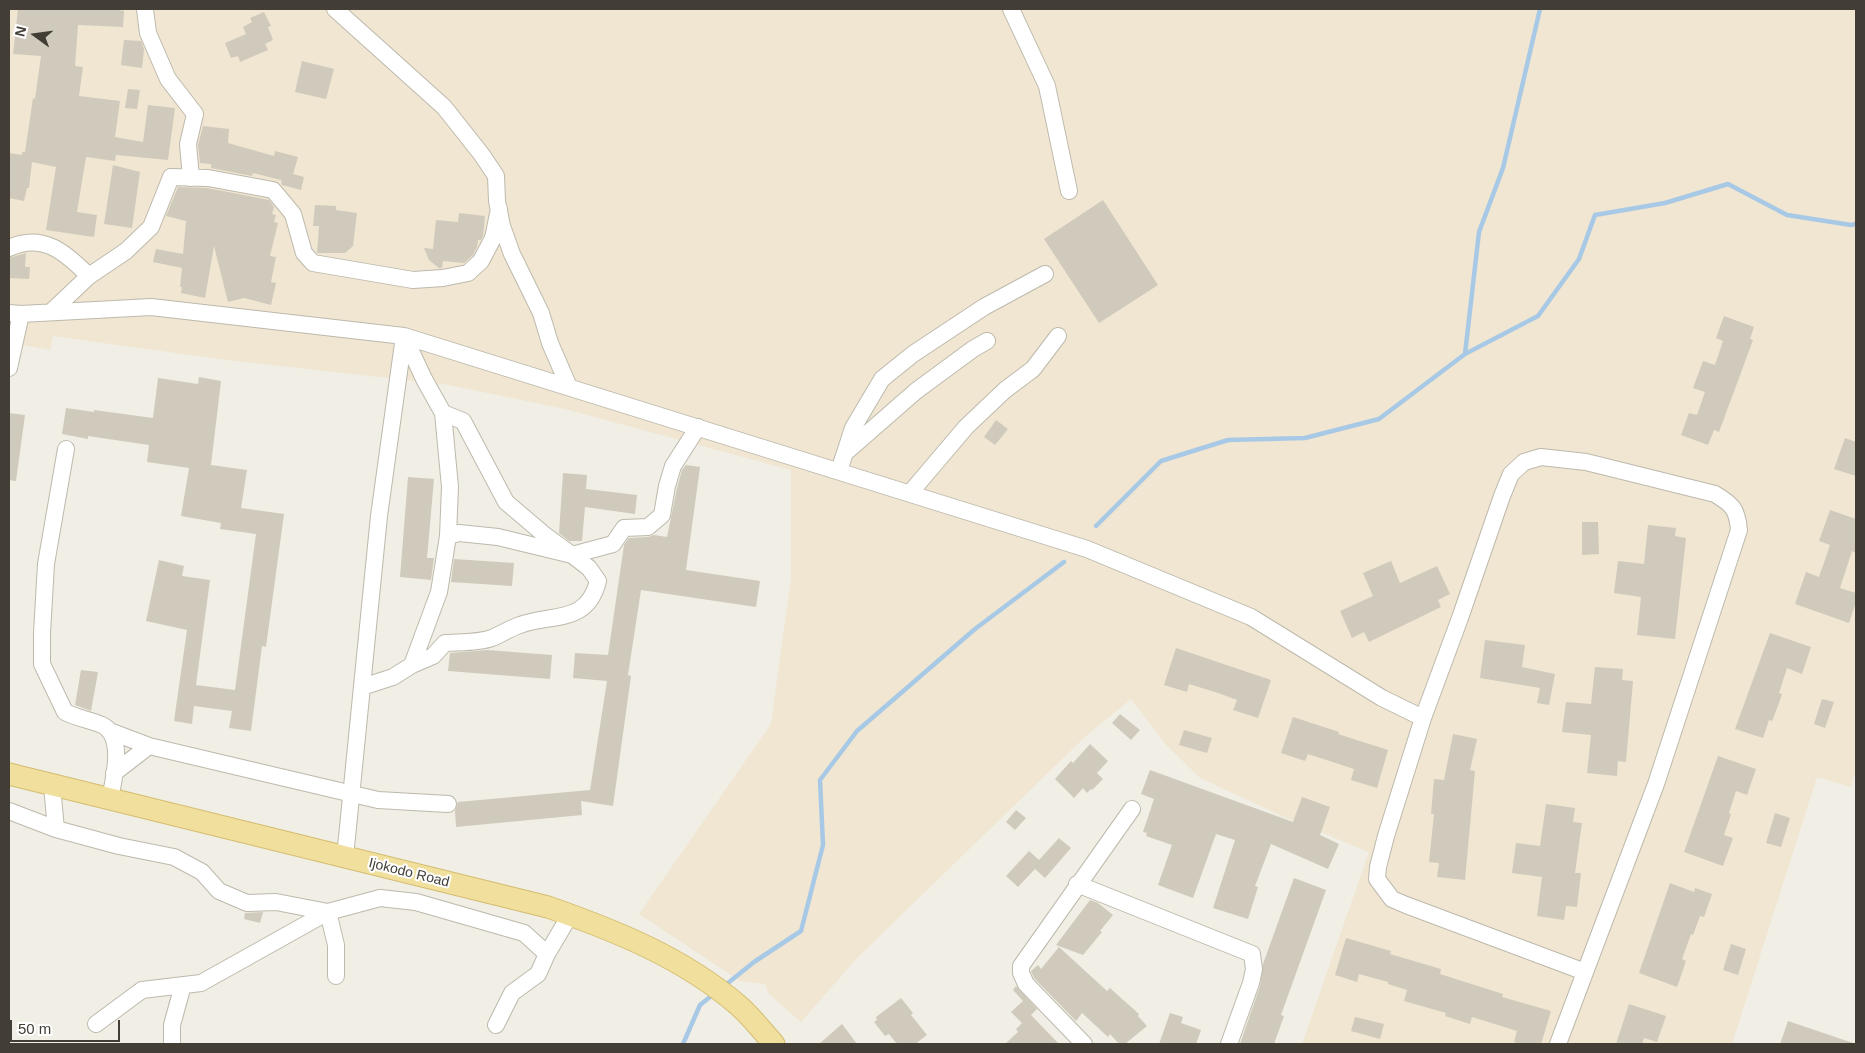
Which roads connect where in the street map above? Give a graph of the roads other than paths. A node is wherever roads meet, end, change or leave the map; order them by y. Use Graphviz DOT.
graph roads {
  1 [pos="145,9"];
  2 [pos="335,9"];
  3 [pos="1011,9"];
  4 [pos="191,178"];
  5 [pos="1069,191"];
  6 [pos="499,210"];
  7 [pos="9,248"];
  8 [pos="1045,274"];
  9 [pos="89,276"];
  10 [pos="51,312"];
  11 [pos="15,314"];
  12 [pos="404,336"];
  13 [pos="1058,336"];
  14 [pos="987,341"];
  15 [pos="9,368"];
  16 [pos="569,387"];
  17 [pos="443,413"];
  18 [pos="698,427"];
  19 [pos="66,449"];
  20 [pos="845,453"];
  21 [pos="840,471"];
  22 [pos="910,493"];
  23 [pos="448,536"];
  24 [pos="572,555"];
  25 [pos="412,665"];
  26 [pos="362,687"];
  27 [pos="1423,718"];
  28 [pos="112,732"];
  29 [pos="149,746"];
  30 [pos="114,773"];
  31 [pos="9,774"];
  32 [pos="52,786"];
  33 [pos="351,794"];
  34 [pos="110,799"];
  35 [pos="448,804"];
  36 [pos="1132,809"];
  37 [pos="9,811"];
  38 [pos="56,829"];
  39 [pos="345,856"];
  40 [pos="1077,884"];
  41 [pos="328,912"];
  42 [pos="570,915"];
  43 [pos="547,954"];
  44 [pos="1585,972"];
  45 [pos="336,976"];
  46 [pos="183,985"];
  47 [pos="96,1024"];
  48 [pos="496,1025"];
  49 [pos="172,1044"];
  50 [pos="774,1044"];
  51 [pos="1084,1044"];
  52 [pos="1229,1044"];
  53 [pos="1558,1044"];
  1 -- 4 [label="street"];
  2 -- 6 [label="street"];
  3 -- 5 [label="street"];
  4 -- 6 [label="street"];
  4 -- 9 [label="street"];
  6 -- 16 [label="street"];
  7 -- 9 [label="street"];
  8 -- 20 [label="street"];
  9 -- 10 [label="street"];
  10 -- 11 [label="street"];
  10 -- 12 [label="street"];
  11 -- 15 [label="street"];
  12 -- 16 [label="street"];
  12 -- 17 [label="street"];
  12 -- 26 [label="street"];
  13 -- 22 [label="street"];
  14 -- 20 [label="street"];
  16 -- 18 [label="street"];
  17 -- 23 [label="street"];
  17 -- 24 [label="street"];
  18 -- 21 [label="street"];
  18 -- 24 [label="street"];
  19 -- 28 [label="street"];
  20 -- 21 [label="street"];
  21 -- 22 [label="street"];
  22 -- 27 [label="street"];
  23 -- 24 [label="street"];
  23 -- 25 [label="street"];
  24 -- 25 [label="street"];
  25 -- 26 [label="street"];
  26 -- 33 [label="street"];
  27 -- 44 [label="street"];
  27 -- 44 [label="street"];
  28 -- 29 [label="street"];
  28 -- 30 [label="street"];
  29 -- 30 [label="street"];
  29 -- 33 [label="street"];
  30 -- 34 [label="street"];
  31 -- 32 [label="main road, Ijokodo Road"];
  32 -- 34 [label="main road, Ijokodo Road"];
  32 -- 38 [label="street"];
  33 -- 35 [label="street"];
  33 -- 39 [label="street"];
  34 -- 39 [label="main road, Ijokodo Road"];
  36 -- 40 [label="street"];
  37 -- 38 [label="street"];
  38 -- 41 [label="street"];
  39 -- 42 [label="main road, Ijokodo Road"];
  40 -- 51 [label="street"];
  40 -- 52 [label="street"];
  41 -- 43 [label="street"];
  41 -- 45 [label="street"];
  41 -- 46 [label="street"];
  42 -- 43 [label="street"];
  42 -- 50 [label="main road, Ijokodo Road"];
  43 -- 48 [label="street"];
  44 -- 53 [label="street"];
  46 -- 47 [label="street"];
  46 -- 49 [label="street"];
}
